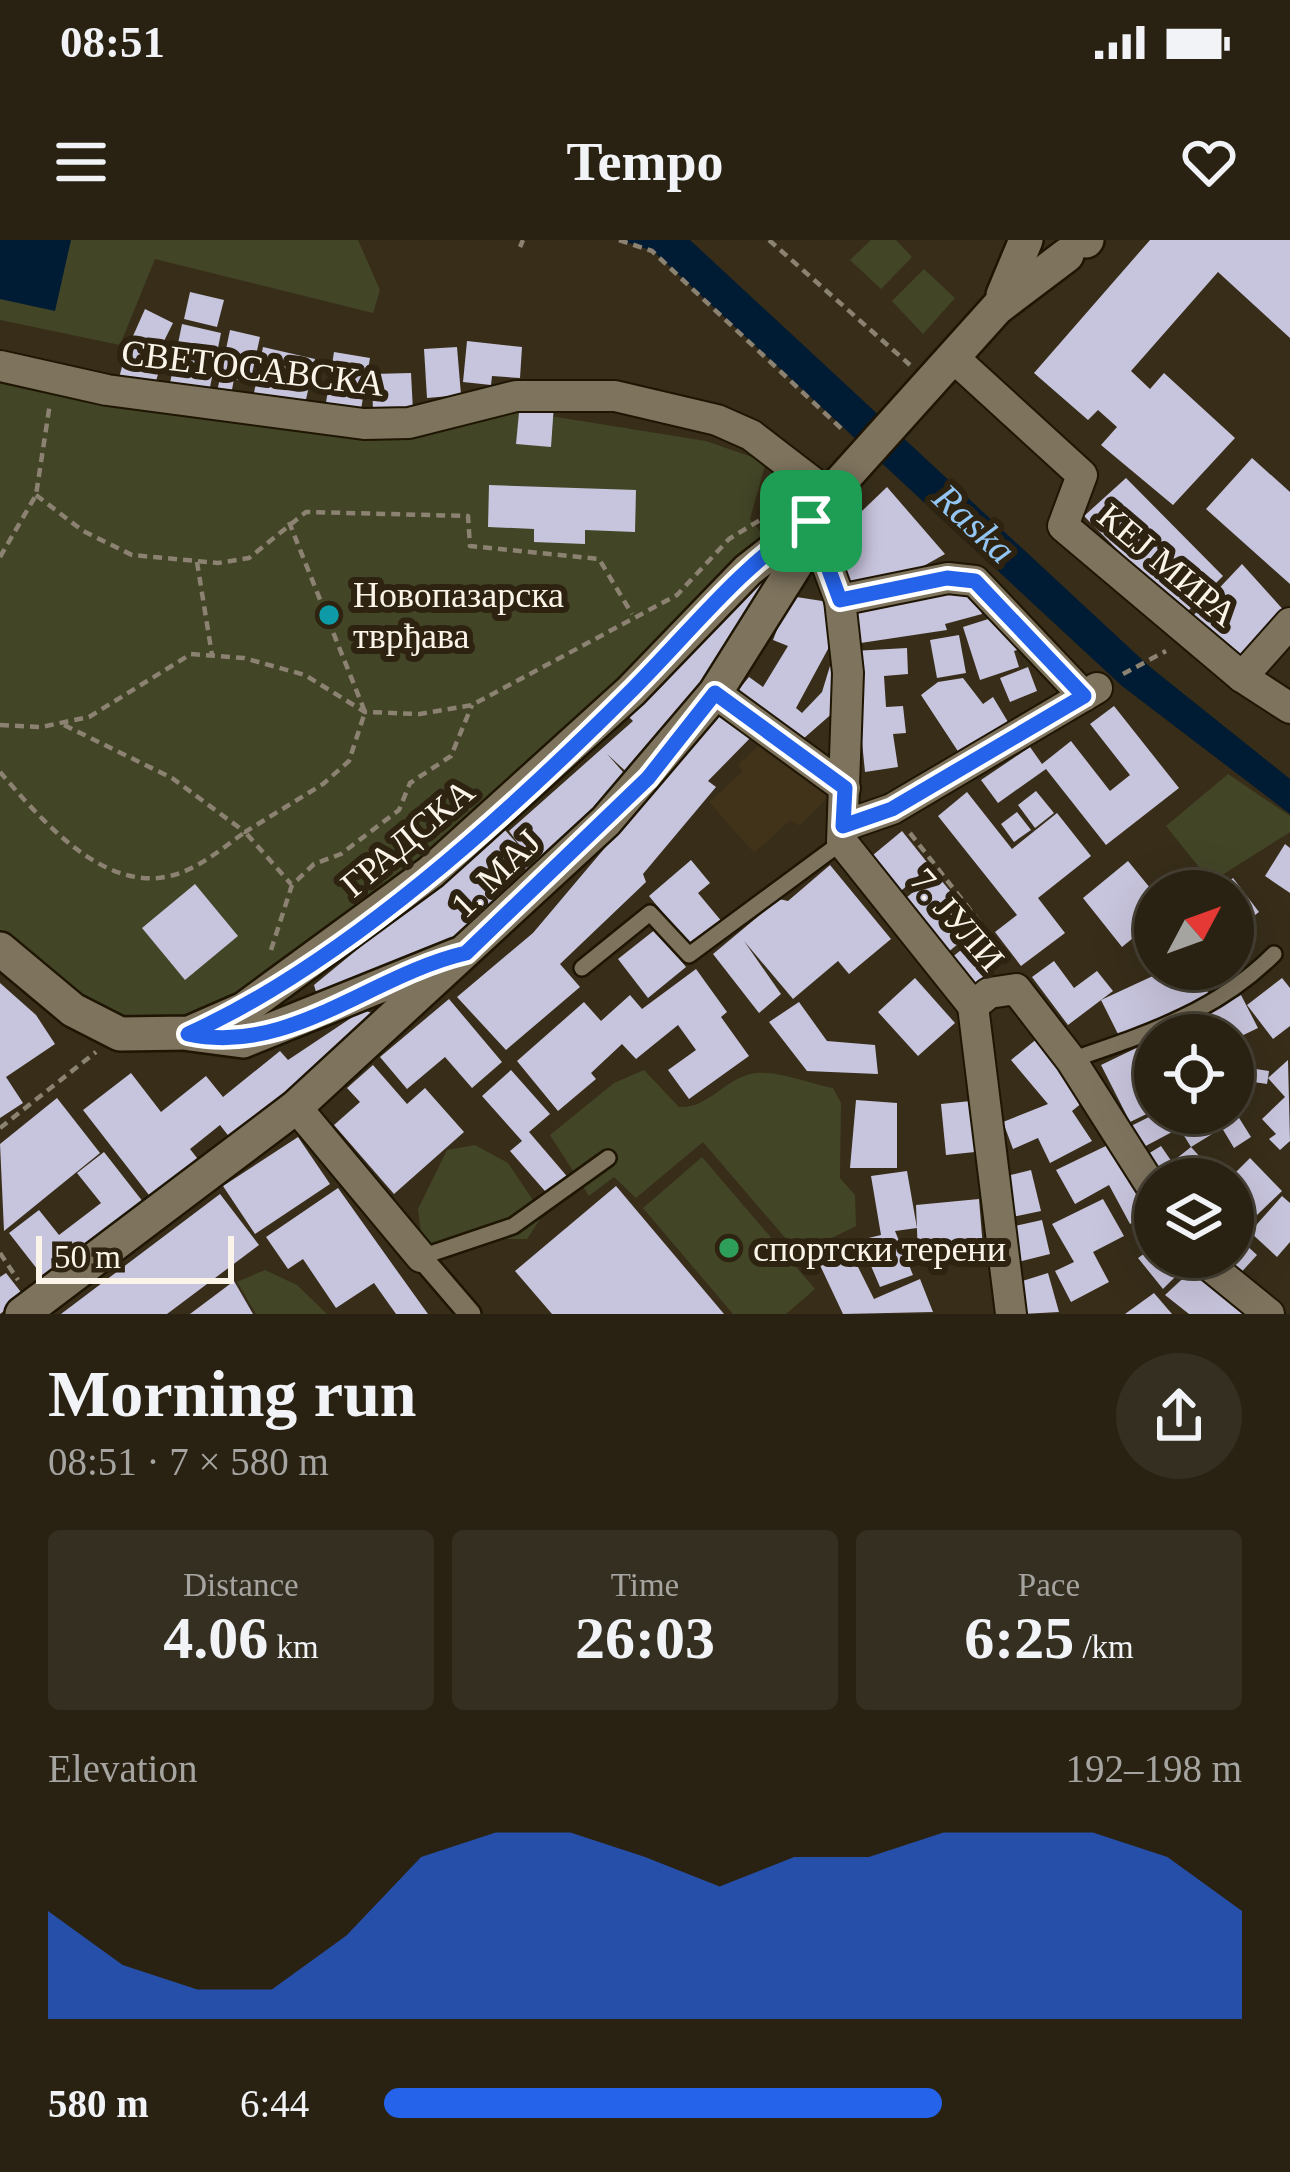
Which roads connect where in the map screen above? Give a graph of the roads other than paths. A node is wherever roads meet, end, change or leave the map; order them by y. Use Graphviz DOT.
graph roads {
  1 [pos="1028,240"];
  2 [pos="1082,244"];
  3 [pos="997,308"];
  4 [pos="0,365"];
  5 [pos="935,382"];
  6 [pos="819,508"];
  7 [pos="840,600"];
  8 [pos="1290,623"];
  9 [pos="1241,676"];
  10 [pos="715,693"];
  11 [pos="1290,708"];
  12 [pos="845,788"];
  13 [pos="842,834"];
  14 [pos="0,949"];
  15 [pos="466,953"];
  16 [pos="1274,954"];
  17 [pos="582,968"];
  18 [pos="278,970"];
  19 [pos="973,1006"];
  20 [pos="310,1018"];
  21 [pos="188,1034"];
  22 [pos="1071,1060"];
  23 [pos="296,1107"];
  24 [pos="608,1158"];
  25 [pos="1134,1159"];
  26 [pos="421,1257"];
  27 [pos="1224,1278"];
  28 [pos="33,1311"];
  29 [pos="470,1314"];
  30 [pos="1011,1314"];
  31 [pos="1269,1314"];
  1 -- 2 [label="street"];
  1 -- 3 [label="street"];
  2 -- 3 [label="street"];
  3 -- 5 [label="street, 1. МАЈ"];
  4 -- 6 [label="street, СВЕТОСАВСКА"];
  5 -- 6 [label="street, 1. МАЈ"];
  5 -- 9 [label="street, КЕЈ МИРА"];
  6 -- 7 [label="street"];
  6 -- 10 [label="street, 1. МАЈ"];
  6 -- 18 [label="street, ГРАДСКА"];
  7 -- 12 [label="street"];
  7 -- 13 [label="street"];
  8 -- 9 [label="street"];
  9 -- 11 [label="street, КЕЈ МИРА"];
  10 -- 12 [label="street"];
  10 -- 15 [label="street, 1. МАЈ"];
  12 -- 13 [label="street"];
  13 -- 17 [label="lane"];
  13 -- 19 [label="street, 7. ЈУЛИ"];
  14 -- 21 [label="street, ГРАДСКА"];
  15 -- 20 [label="street"];
  15 -- 23 [label="street, 1. МАЈ"];
  16 -- 22 [label="lane"];
  18 -- 20 [label="street"];
  18 -- 21 [label="street, ГРАДСКА"];
  19 -- 22 [label="street, 7. ЈУЛИ"];
  19 -- 30 [label="street"];
  20 -- 21 [label="street"];
  22 -- 25 [label="street, 7. ЈУЛИ"];
  23 -- 26 [label="street"];
  23 -- 28 [label="street, 1. МАЈ"];
  24 -- 26 [label="lane"];
  26 -- 29 [label="street"];
  27 -- 31 [label="street"];
}
